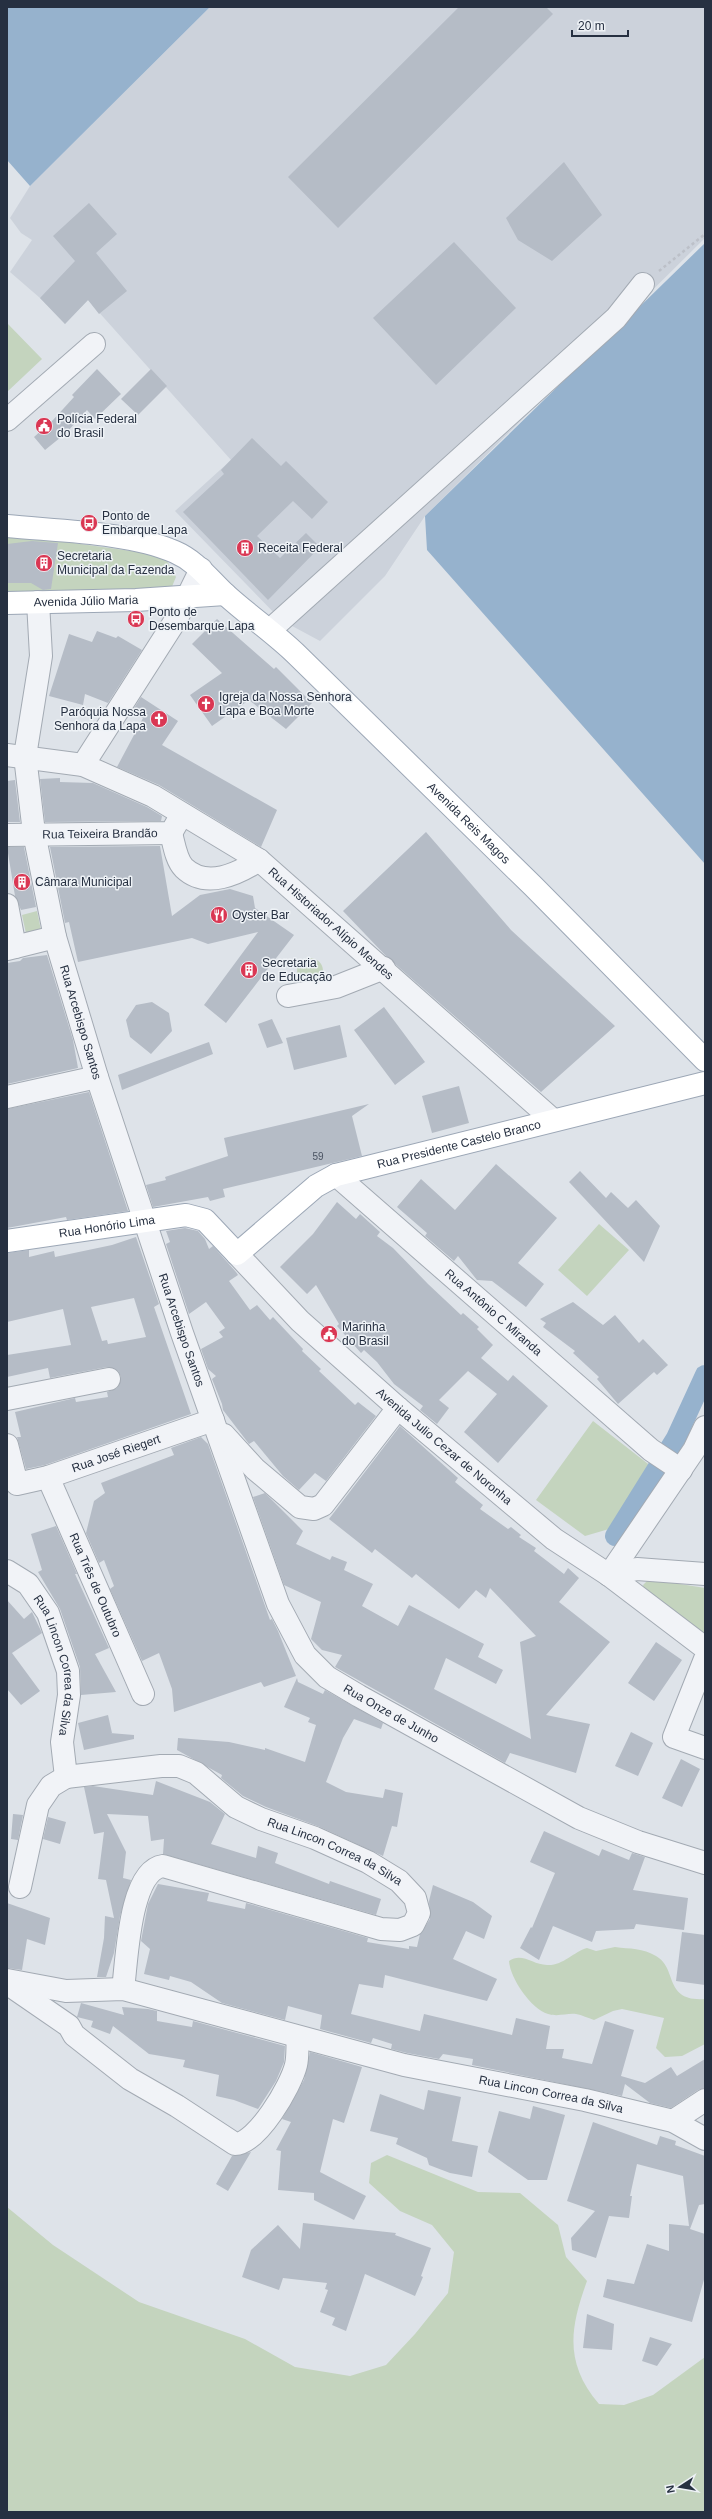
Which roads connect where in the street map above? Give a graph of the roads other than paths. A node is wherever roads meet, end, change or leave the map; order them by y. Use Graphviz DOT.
graph roads {
  1 [pos="643,284"];
  2 [pos="94,344"];
  3 [pos="7,420"];
  4 [pos="7,526"];
  5 [pos="201,569"];
  6 [pos="225,594"];
  7 [pos="188,596"];
  8 [pos="38,602"];
  9 [pos="7,603"];
  10 [pos="270,630"];
  11 [pos="16,756"];
  12 [pos="83,765"];
  13 [pos="182,814"];
  14 [pos="34,833"];
  15 [pos="171,833"];
  16 [pos="7,835"];
  17 [pos="259,860"];
  18 [pos="7,905"];
  19 [pos="55,937"];
  20 [pos="11,948"];
  21 [pos="384,968"];
  22 [pos="288,996"];
  23 [pos="705,1060"];
  24 [pos="96,1077"];
  25 [pos="705,1083"];
  26 [pos="7,1097"];
  27 [pos="554,1120"];
  28 [pos="336,1175"];
  29 [pos="145,1219"];
  30 [pos="205,1220"];
  31 [pos="7,1241"];
  32 [pos="237,1254"];
  33 [pos="109,1379"];
  34 [pos="7,1399"];
  35 [pos="398,1408"];
  36 [pos="215,1424"];
  37 [pos="705,1428"];
  38 [pos="7,1445"];
  39 [pos="681,1470"];
  40 [pos="48,1477"];
  41 [pos="7,1571"];
  42 [pos="705,1574"];
  43 [pos="609,1575"];
  44 [pos="705,1648"];
  45 [pos="705,1659"];
  46 [pos="143,1694"];
  47 [pos="705,1748"];
  48 [pos="66,1777"];
  49 [pos="705,1863"];
  50 [pos="20,1887"];
  51 [pos="7,1980"];
  52 [pos="7,1984"];
  53 [pos="123,1989"];
  54 [pos="298,2037"];
  55 [pos="705,2100"];
  56 [pos="673,2121"];
  57 [pos="705,2139"];
  1 -- 10 [label="street"];
  2 -- 3 [label="street"];
  4 -- 5 [label="main road, Avenida Reis Magos"];
  5 -- 6 [label="main road, Avenida Reis Magos"];
  5 -- 7 [label="street"];
  6 -- 7 [label="main road"];
  6 -- 10 [label="main road, Avenida Reis Magos"];
  7 -- 8 [label="main road, Avenida Júlio Maria"];
  7 -- 12 [label="street"];
  8 -- 9 [label="main road, Avenida Júlio Maria"];
  8 -- 11 [label="street, Rua Arcebispo Santos"];
  10 -- 23 [label="main road, Avenida Reis Magos"];
  11 -- 12 [label="street, Rua Historiador Alípio Mendes"];
  11 -- 14 [label="street, Rua Arcebispo Santos"];
  12 -- 13 [label="street, Rua Historiador Alípio Mendes"];
  13 -- 15 [label="street, Rua Teixeira Brandão"];
  13 -- 17 [label="street, Rua Historiador Alípio Mendes"];
  14 -- 15 [label="street, Rua Teixeira Brandão"];
  14 -- 16 [label="street, Rua Teixeira Brandão"];
  14 -- 19 [label="street, Rua Arcebispo Santos"];
  15 -- 17 [label="street"];
  17 -- 21 [label="street, Rua Historiador Alípio Mendes"];
  18 -- 20 [label="street"];
  19 -- 20 [label="street"];
  19 -- 24 [label="street, Rua Arcebispo Santos"];
  21 -- 22 [label="street"];
  21 -- 27 [label="street, Rua Historiador Alípio Mendes"];
  24 -- 26 [label="street"];
  24 -- 29 [label="street, Rua Arcebispo Santos"];
  25 -- 27 [label="main road, Rua Presidente Castelo Branco"];
  27 -- 28 [label="main road, Rua Presidente Castelo Branco"];
  28 -- 32 [label="main road, Rua Presidente Castelo Branco"];
  28 -- 39 [label="street, Rua Antônio C Miranda"];
  29 -- 30 [label="main road, Rua Honório Lima"];
  29 -- 31 [label="main road, Rua Honório Lima"];
  29 -- 36 [label="street, Rua Arcebispo Santos"];
  30 -- 32 [label="main road, Avenida Julio Cezar de Noronha"];
  32 -- 35 [label="street, Avenida Julio Cezar de Noronha"];
  33 -- 34 [label="street"];
  35 -- 36 [label="street"];
  35 -- 43 [label="street, Avenida Julio Cezar de Noronha"];
  36 -- 40 [label="street, Rua José Riegert"];
  36 -- 49 [label="street, Rua Onze de Junho"];
  37 -- 39 [label="street"];
  38 -- 40 [label="street, Rua José Riegert"];
  39 -- 43 [label="street"];
  40 -- 46 [label="street, Rua Três de Outubro"];
  41 -- 48 [label="street, Rua Lincon Correa da Silva"];
  42 -- 43 [label="street"];
  43 -- 44 [label="street, Avenida Julio Cezar de Noronha"];
  45 -- 47 [label="street"];
  48 -- 50 [label="street"];
  48 -- 53 [label="street, Rua Lincon Correa da Silva"];
  51 -- 53 [label="street, Rua Lincon Correa da Silva"];
  52 -- 54 [label="street"];
  53 -- 54 [label="street, Rua Lincon Correa da Silva"];
  54 -- 56 [label="street, Rua Lincon Correa da Silva"];
  55 -- 56 [label="street"];
  56 -- 57 [label="street, Rua Lincon Correa da Silva"];
}
